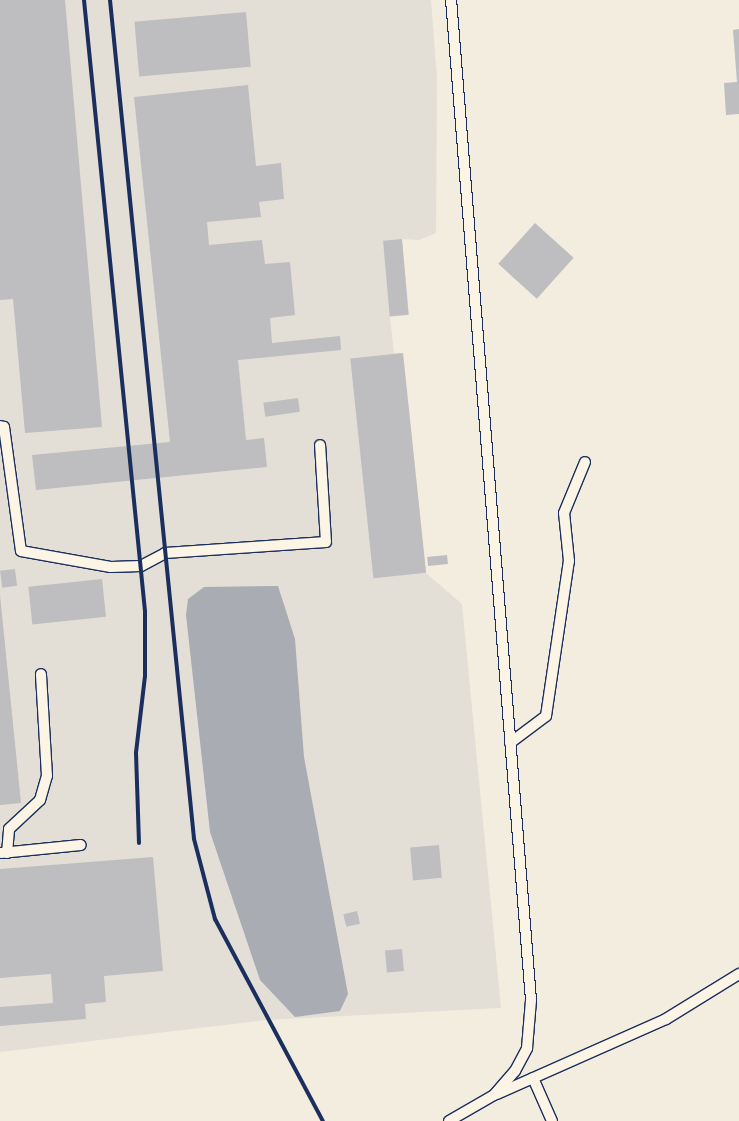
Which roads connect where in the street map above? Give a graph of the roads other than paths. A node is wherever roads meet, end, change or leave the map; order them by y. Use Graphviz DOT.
graph roads {
  1 [pos="451,0"];
  2 [pos="0,426"];
  3 [pos="320,445"];
  4 [pos="585,462"];
  5 [pos="41,674"];
  6 [pos="510,743"];
  7 [pos="81,845"];
  8 [pos="3,853"];
  9 [pos="739,974"];
  10 [pos="533,1078"];
  11 [pos="494,1095"];
  12 [pos="450,1121"];
  13 [pos="552,1121"];
  1 -- 6 [label="lane"];
  2 -- 3 [label="lane"];
  4 -- 6 [label="lane"];
  5 -- 8 [label="lane"];
  6 -- 11 [label="lane"];
  7 -- 8 [label="lane"];
  9 -- 10 [label="lane"];
  10 -- 11 [label="lane"];
  10 -- 13 [label="lane"];
  11 -- 12 [label="lane"];
}
